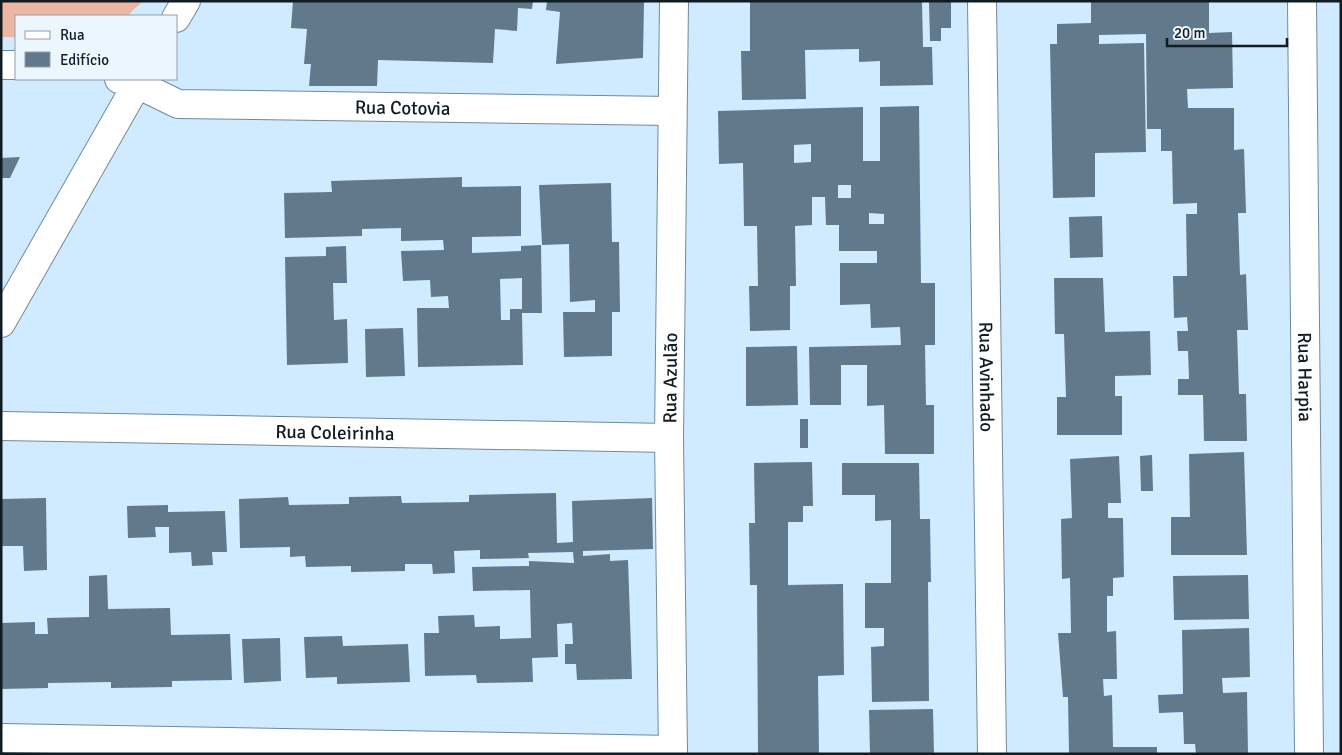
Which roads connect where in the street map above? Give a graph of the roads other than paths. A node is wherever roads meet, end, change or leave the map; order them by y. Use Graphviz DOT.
graph roads {
  1 [pos="186,1"];
  2 [pos="674,1"];
  3 [pos="982,1"];
  4 [pos="1302,1"];
  5 [pos="178,15"];
  6 [pos="1,65"];
  7 [pos="15,65"];
  8 [pos="132,81"];
  9 [pos="672,111"];
  10 [pos="1,323"];
  11 [pos="1,426"];
  12 [pos="669,438"];
  13 [pos="1,738"];
  14 [pos="673,752"];
  15 [pos="992,754"];
  16 [pos="1309,754"];
  1 -- 5 [label="street"];
  2 -- 9 [label="street, Rua Azulão"];
  3 -- 15 [label="street, Rua Avinhado"];
  4 -- 16 [label="street, Rua Harpia"];
  6 -- 7 [label="street"];
  8 -- 9 [label="street, Rua Cotovia"];
  8 -- 10 [label="street"];
  9 -- 12 [label="street, Rua Azulão"];
  11 -- 12 [label="street, Rua Coleirinha"];
  12 -- 14 [label="street, Rua Azulão"];
  13 -- 14 [label="street"];
}
